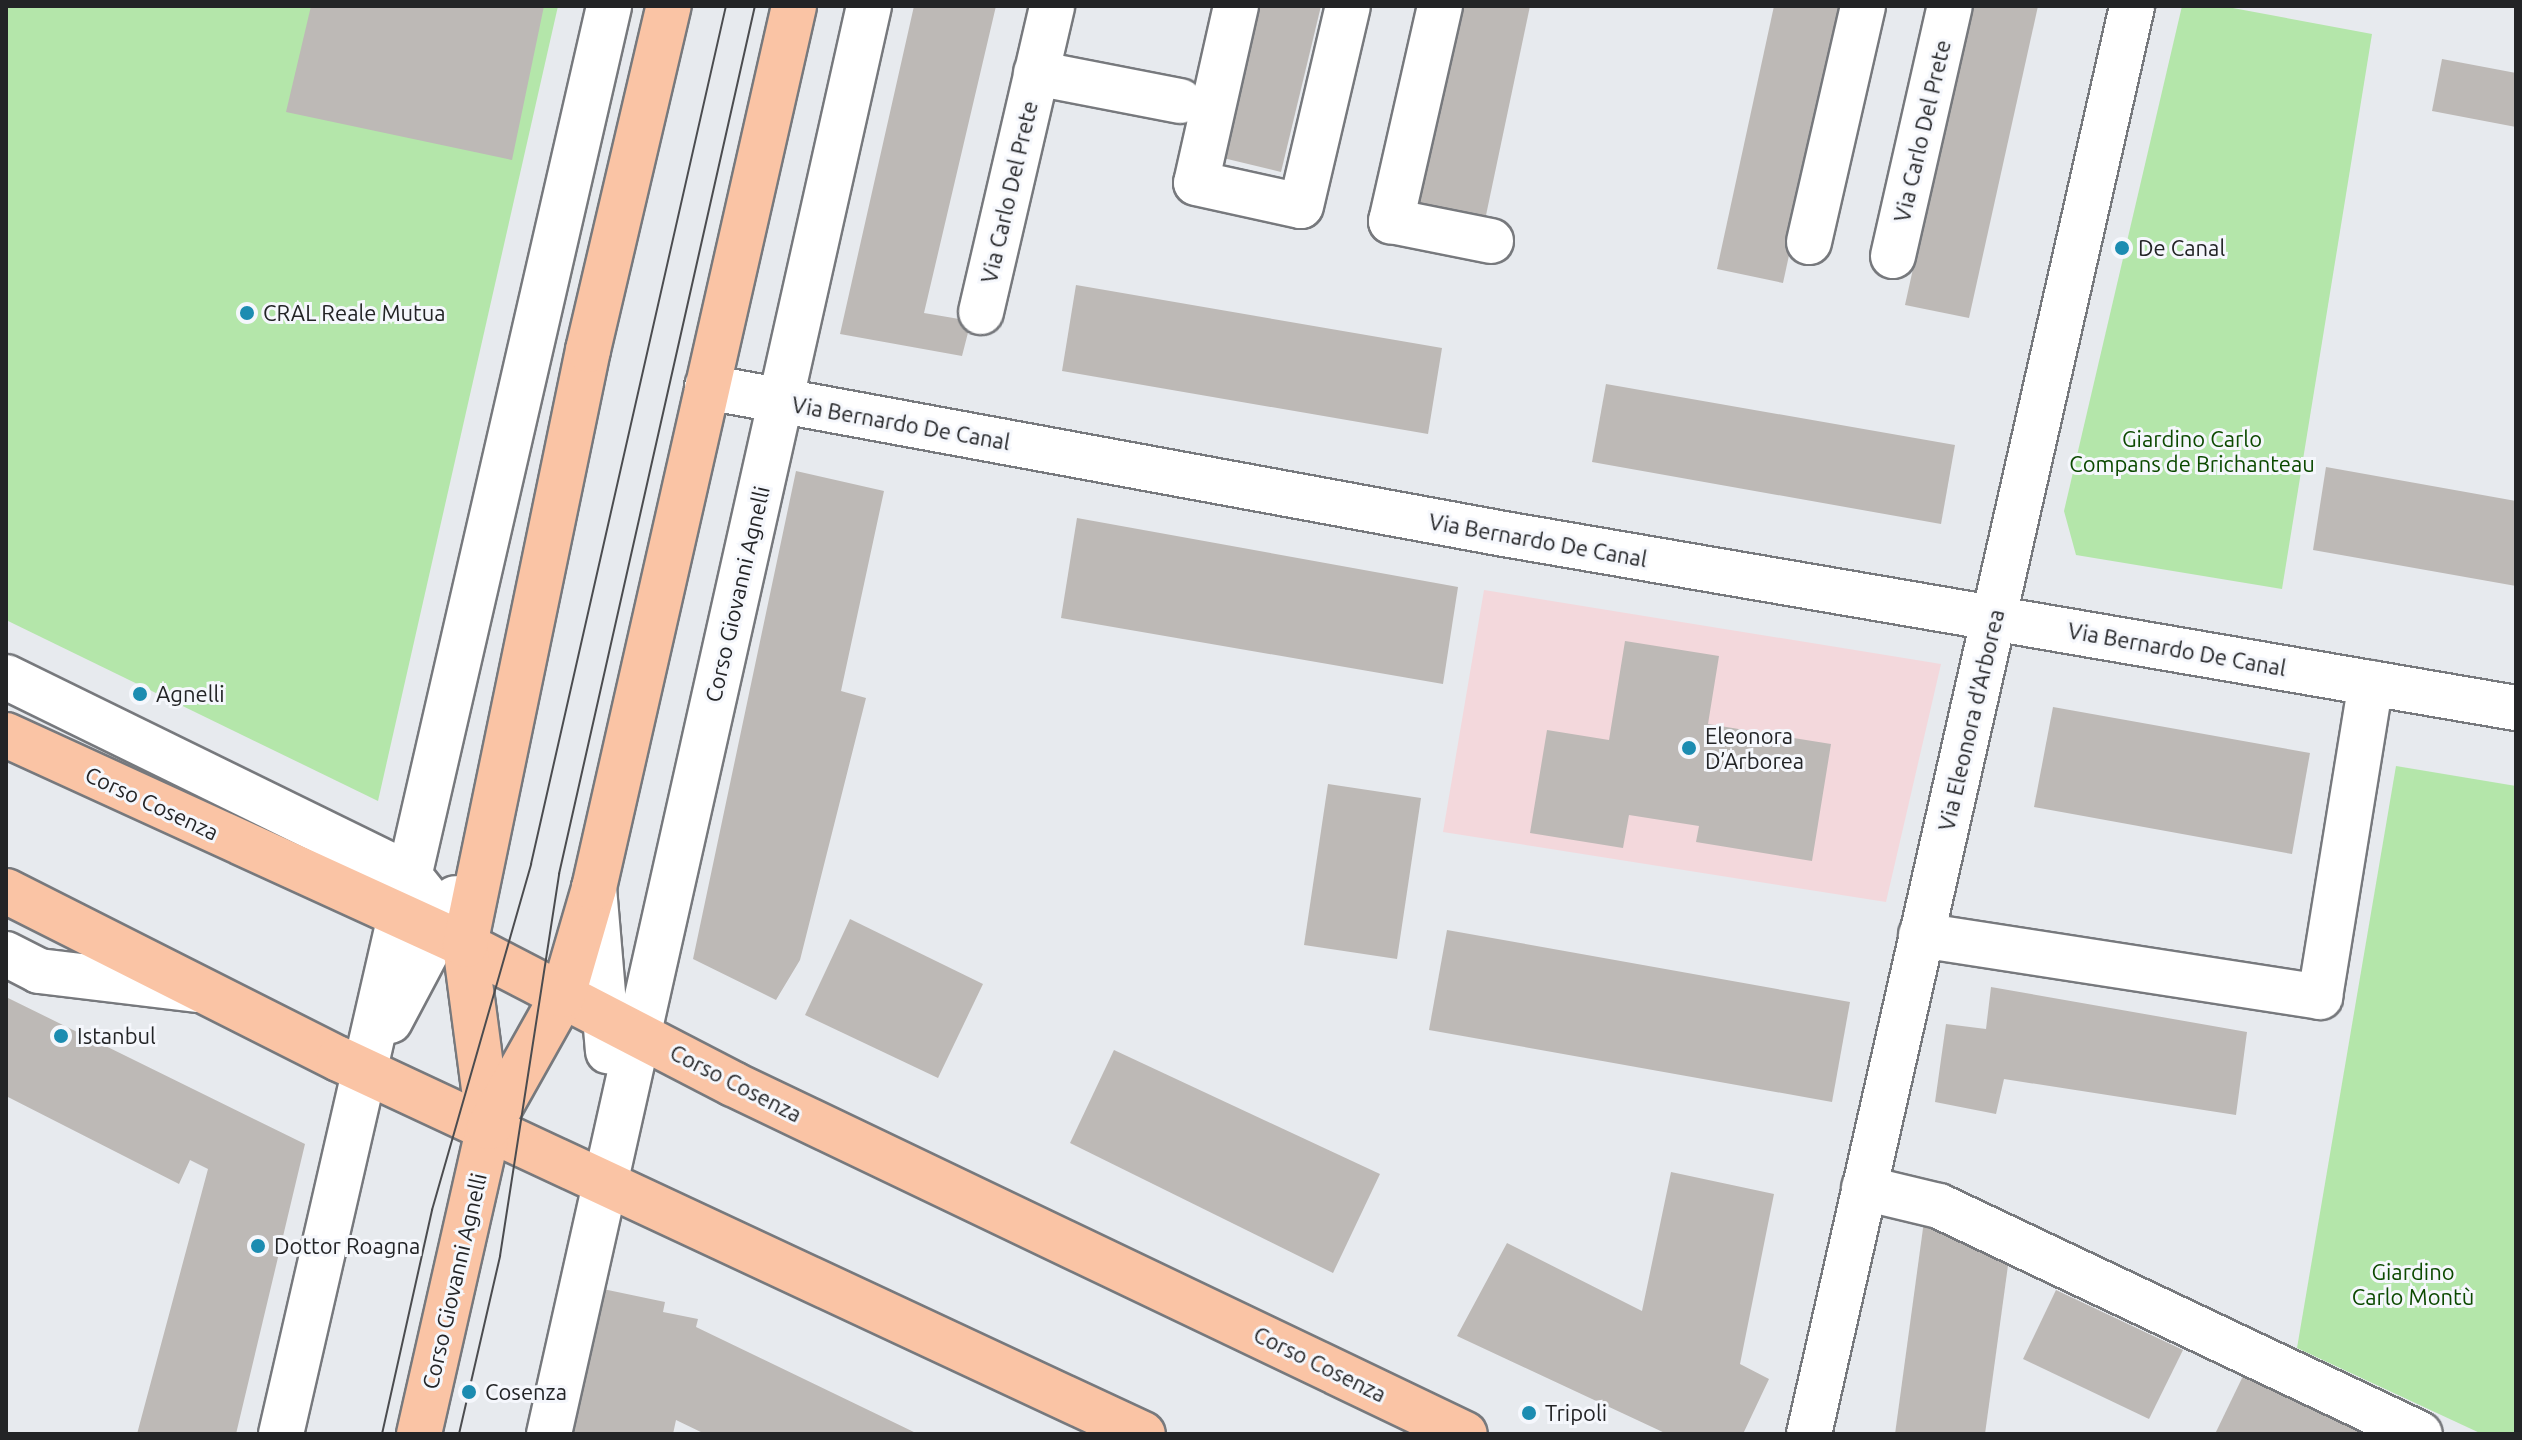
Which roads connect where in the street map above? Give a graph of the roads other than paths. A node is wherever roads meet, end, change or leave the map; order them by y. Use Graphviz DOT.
graph roads {
  1 [pos="609,6"];
  2 [pos="669,6"];
  3 [pos="794,6"];
  4 [pos="869,6"];
  5 [pos="1052,6"];
  6 [pos="1236,6"];
  7 [pos="1348,6"];
  8 [pos="1440,6"];
  9 [pos="1863,6"];
  10 [pos="1950,6"];
  11 [pos="2132,6"];
  12 [pos="1036,73"];
  13 [pos="1180,101"];
  14 [pos="1491,241"];
  15 [pos="1809,242"];
  16 [pos="1893,256"];
  17 [pos="981,312"];
  18 [pos="533,337"];
  19 [pos="588,350"];
  20 [pos="707,387"];
  21 [pos="780,401"];
  22 [pos="1994,618"];
  23 [pos="6,677"];
  24 [pos="2371,683"];
  25 [pos="2516,708"];
  26 [pos="6,735"];
  27 [pos="408,874"];
  28 [pos="594,888"];
  29 [pos="6,891"];
  30 [pos="437,929"];
  31 [pos="1921,935"];
  32 [pos="6,954"];
  33 [pos="205,991"];
  34 [pos="563,995"];
  35 [pos="624,1024"];
  36 [pos="364,1070"];
  37 [pos="489,1127"];
  38 [pos="606,1182"];
  39 [pos="1864,1188"];
  40 [pos="281,1434"];
  41 [pos="419,1434"];
  42 [pos="549,1434"];
  43 [pos="1143,1434"];
  44 [pos="1465,1434"];
  45 [pos="1809,1434"];
  46 [pos="2420,1434"];
  1 -- 18 [label="street, Corso Giovanni Agnelli"];
  2 -- 19 [label="main road, Corso Giovanni Agnelli"];
  3 -- 20 [label="main road, Corso Giovanni Agnelli"];
  4 -- 21 [label="street, Corso Giovanni Agnelli"];
  5 -- 12 [label="street, Via Carlo Del Prete"];
  6 -- 7 [label="street"];
  8 -- 14 [label="street"];
  9 -- 15 [label="street"];
  10 -- 16 [label="street, Via Carlo Del Prete"];
  11 -- 22 [label="street, Via Eleonora d'Arborea"];
  12 -- 13 [label="street, Via Carlo Del Prete"];
  12 -- 17 [label="street, Via Carlo Del Prete"];
  18 -- 19 [label="street"];
  18 -- 27 [label="street, Corso Giovanni Agnelli"];
  19 -- 30 [label="main road, Corso Giovanni Agnelli"];
  20 -- 21 [label="street, Via Bernardo De Canal"];
  20 -- 28 [label="main road, Corso Giovanni Agnelli"];
  21 -- 22 [label="street, Via Bernardo De Canal"];
  21 -- 35 [label="street, Corso Giovanni Agnelli"];
  22 -- 24 [label="street, Via Bernardo De Canal"];
  22 -- 31 [label="street, Via Eleonora d'Arborea"];
  23 -- 27 [label="street"];
  24 -- 25 [label="street, Via Bernardo De Canal"];
  24 -- 31 [label="street"];
  26 -- 30 [label="main road, Corso Cosenza"];
  27 -- 30 [label="street, Corso Giovanni Agnelli"];
  28 -- 34 [label="main road, Corso Giovanni Agnelli"];
  28 -- 35 [label="street, Corso Giovanni Agnelli"];
  29 -- 33 [label="main road"];
  30 -- 34 [label="main road, Corso Cosenza"];
  30 -- 36 [label="street, Corso Giovanni Agnelli"];
  30 -- 37 [label="main road, Corso Giovanni Agnelli"];
  31 -- 39 [label="street, Via Eleonora d'Arborea"];
  32 -- 33 [label="street"];
  33 -- 36 [label="main road"];
  34 -- 35 [label="main road, Corso Cosenza"];
  34 -- 37 [label="main road, Corso Giovanni Agnelli"];
  35 -- 38 [label="street, Corso Giovanni Agnelli"];
  35 -- 44 [label="main road, Corso Cosenza"];
  36 -- 37 [label="main road"];
  36 -- 40 [label="street, Corso Giovanni Agnelli"];
  37 -- 38 [label="main road"];
  37 -- 41 [label="main road, Corso Giovanni Agnelli"];
  38 -- 42 [label="street, Corso Giovanni Agnelli"];
  38 -- 43 [label="main road"];
  39 -- 45 [label="street, Via Eleonora d'Arborea"];
  39 -- 46 [label="street"];
}
